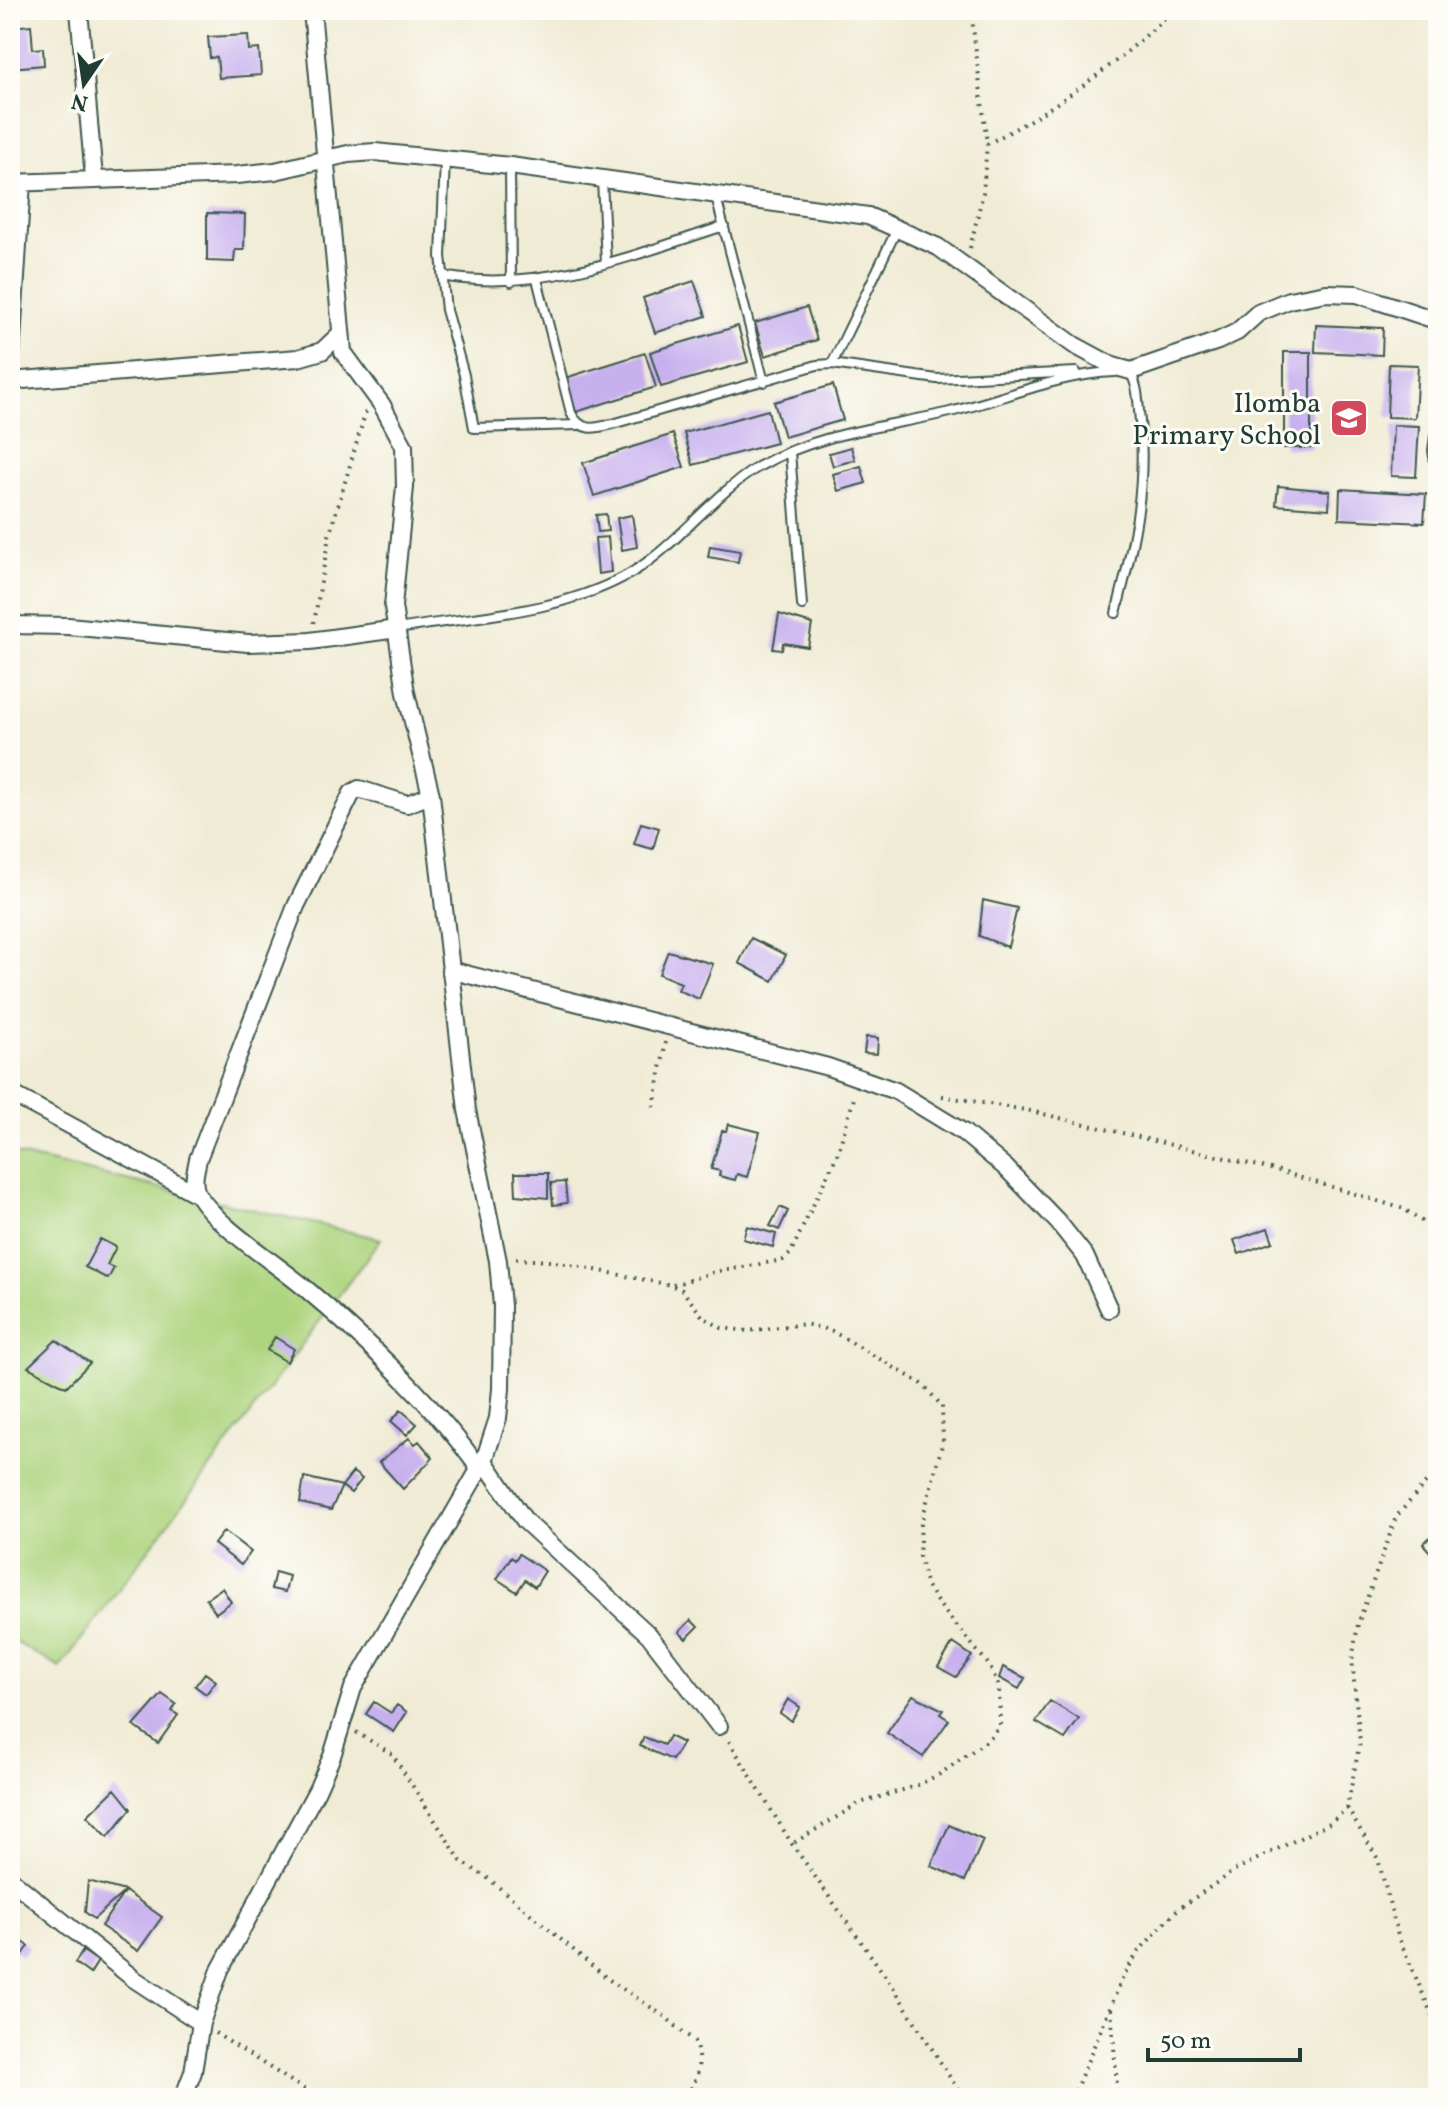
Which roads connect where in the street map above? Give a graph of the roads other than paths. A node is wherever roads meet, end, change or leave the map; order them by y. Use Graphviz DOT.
graph roads {
  1 [pos="79,10"];
  2 [pos="312,10"];
  3 [pos="445,160"];
  4 [pos="325,161"];
  5 [pos="510,166"];
  6 [pos="94,178"];
  7 [pos="602,180"];
  8 [pos="16,182"];
  9 [pos="716,197"];
  10 [pos="724,226"];
  11 [pos="898,226"];
  12 [pos="606,263"];
  13 [pos="442,270"];
  14 [pos="537,279"];
  15 [pos="511,282"];
  16 [pos="1438,321"];
  17 [pos="339,335"];
  18 [pos="832,364"];
  19 [pos="1131,371"];
  20 [pos="10,372"];
  21 [pos="1085,373"];
  22 [pos="10,381"];
  23 [pos="764,382"];
  24 [pos="1438,417"];
  25 [pos="579,425"];
  26 [pos="790,452"];
  27 [pos="1438,487"];
  28 [pos="802,605"];
  29 [pos="1116,613"];
  30 [pos="10,625"];
  31 [pos="397,629"];
  32 [pos="431,795"];
  33 [pos="450,970"];
  34 [pos="10,1093"];
  35 [pos="197,1194"];
  36 [pos="1109,1309"];
  37 [pos="482,1466"];
  38 [pos="719,1726"];
  39 [pos="10,1879"];
  40 [pos="201,2023"];
  41 [pos="183,2098"];
  1 -- 6 [label="street"];
  2 -- 4 [label="street"];
  3 -- 4 [label="street"];
  3 -- 5 [label="street"];
  3 -- 13 [label="lane"];
  4 -- 6 [label="street"];
  4 -- 17 [label="street"];
  5 -- 7 [label="street"];
  5 -- 15 [label="lane"];
  6 -- 8 [label="street"];
  7 -- 9 [label="street"];
  7 -- 12 [label="lane"];
  8 -- 20 [label="street"];
  9 -- 10 [label="lane"];
  9 -- 11 [label="street"];
  10 -- 12 [label="lane"];
  10 -- 23 [label="lane"];
  11 -- 18 [label="lane"];
  11 -- 19 [label="street"];
  12 -- 14 [label="lane"];
  13 -- 15 [label="lane"];
  13 -- 25 [label="lane"];
  14 -- 15 [label="lane"];
  14 -- 25 [label="lane"];
  16 -- 19 [label="street"];
  17 -- 22 [label="street"];
  17 -- 31 [label="street"];
  18 -- 21 [label="lane"];
  18 -- 23 [label="lane"];
  19 -- 21 [label="lane"];
  19 -- 29 [label="lane"];
  21 -- 26 [label="lane"];
  23 -- 25 [label="lane"];
  24 -- 27 [label="lane"];
  26 -- 28 [label="lane"];
  26 -- 31 [label="lane"];
  30 -- 31 [label="street"];
  31 -- 32 [label="street"];
  32 -- 33 [label="street"];
  32 -- 35 [label="street"];
  33 -- 36 [label="street"];
  33 -- 37 [label="street"];
  34 -- 35 [label="street"];
  35 -- 37 [label="street"];
  37 -- 38 [label="street"];
  37 -- 40 [label="street"];
  39 -- 40 [label="street"];
  40 -- 41 [label="street"];
}
